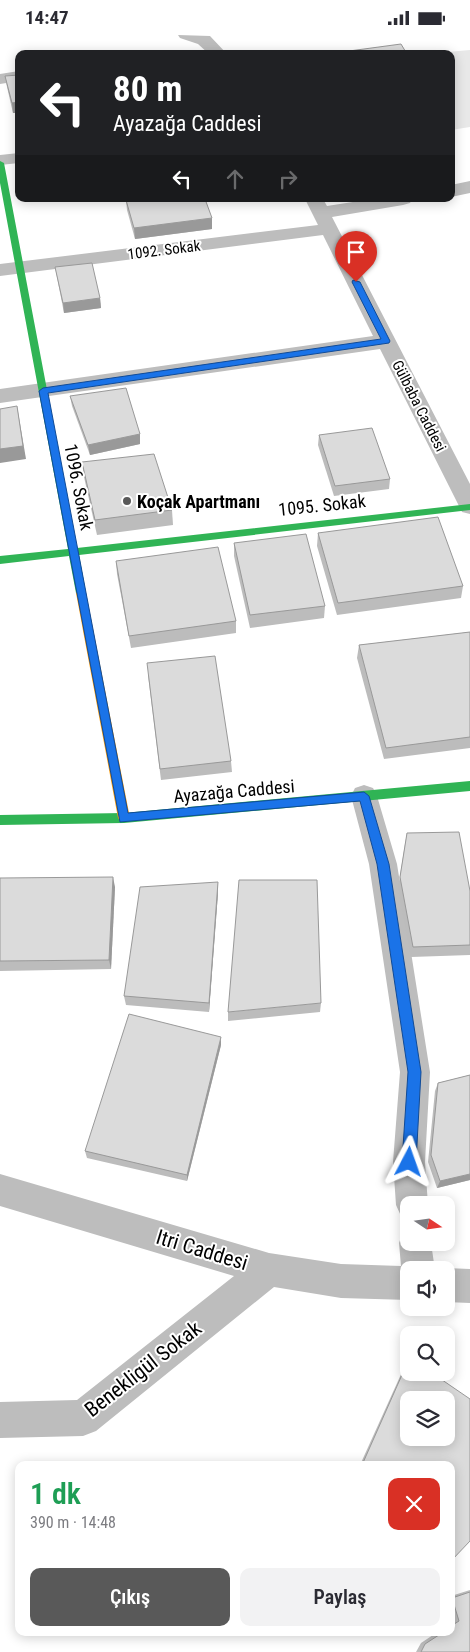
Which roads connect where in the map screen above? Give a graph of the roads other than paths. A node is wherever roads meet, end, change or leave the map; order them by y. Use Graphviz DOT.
graph roads {
  1 [pos="186,35"];
  2 [pos="211,47"];
  3 [pos="15,77"];
  4 [pos="0,79"];
  5 [pos="15,159"];
  6 [pos="0,161"];
  7 [pos="470,187"];
  8 [pos="455,190"];
  9 [pos="385,202"];
  10 [pos="321,213"];
  11 [pos="20,268"];
  12 [pos="0,270"];
  13 [pos="386,341"];
  14 [pos="43,391"];
  15 [pos="0,396"];
  16 [pos="470,506"];
  17 [pos="74,551"];
  18 [pos="0,560"];
  19 [pos="470,786"];
  20 [pos="364,796"];
  21 [pos="124,818"];
  22 [pos="0,820"];
  23 [pos="0,1190"];
  24 [pos="411,1196"];
  25 [pos="269,1270"];
  26 [pos="400,1283"];
  27 [pos="455,1285"];
  28 [pos="470,1286"];
  29 [pos="0,1420"];
  1 -- 2 [label="street"];
  3 -- 4 [label="street"];
  5 -- 6 [label="street"];
  6 -- 11 [label="street, 1096. Sokak"];
  7 -- 8 [label="street"];
  9 -- 10 [label="street, 1092. Sokak"];
  10 -- 11 [label="street, 1092. Sokak"];
  10 -- 13 [label="street, Gülbaba Caddesi"];
  11 -- 12 [label="street, 1092. Sokak"];
  11 -- 14 [label="street, 1096. Sokak"];
  13 -- 14 [label="street"];
  13 -- 16 [label="street, Gülbaba Caddesi"];
  14 -- 15 [label="street"];
  14 -- 17 [label="street, 1096. Sokak"];
  16 -- 17 [label="street, 1095. Sokak"];
  17 -- 18 [label="street, 1095. Sokak"];
  17 -- 21 [label="street, 1096. Sokak"];
  19 -- 20 [label="street, Ayazağa Caddesi"];
  20 -- 21 [label="street, Ayazağa Caddesi"];
  20 -- 24 [label="street"];
  21 -- 22 [label="street, Ayazağa Caddesi"];
  23 -- 25 [label="street, Itri Caddesi"];
  25 -- 26 [label="street, Itri Caddesi"];
  25 -- 29 [label="street, Benekligül Sokak"];
  27 -- 28 [label="street"];
}
